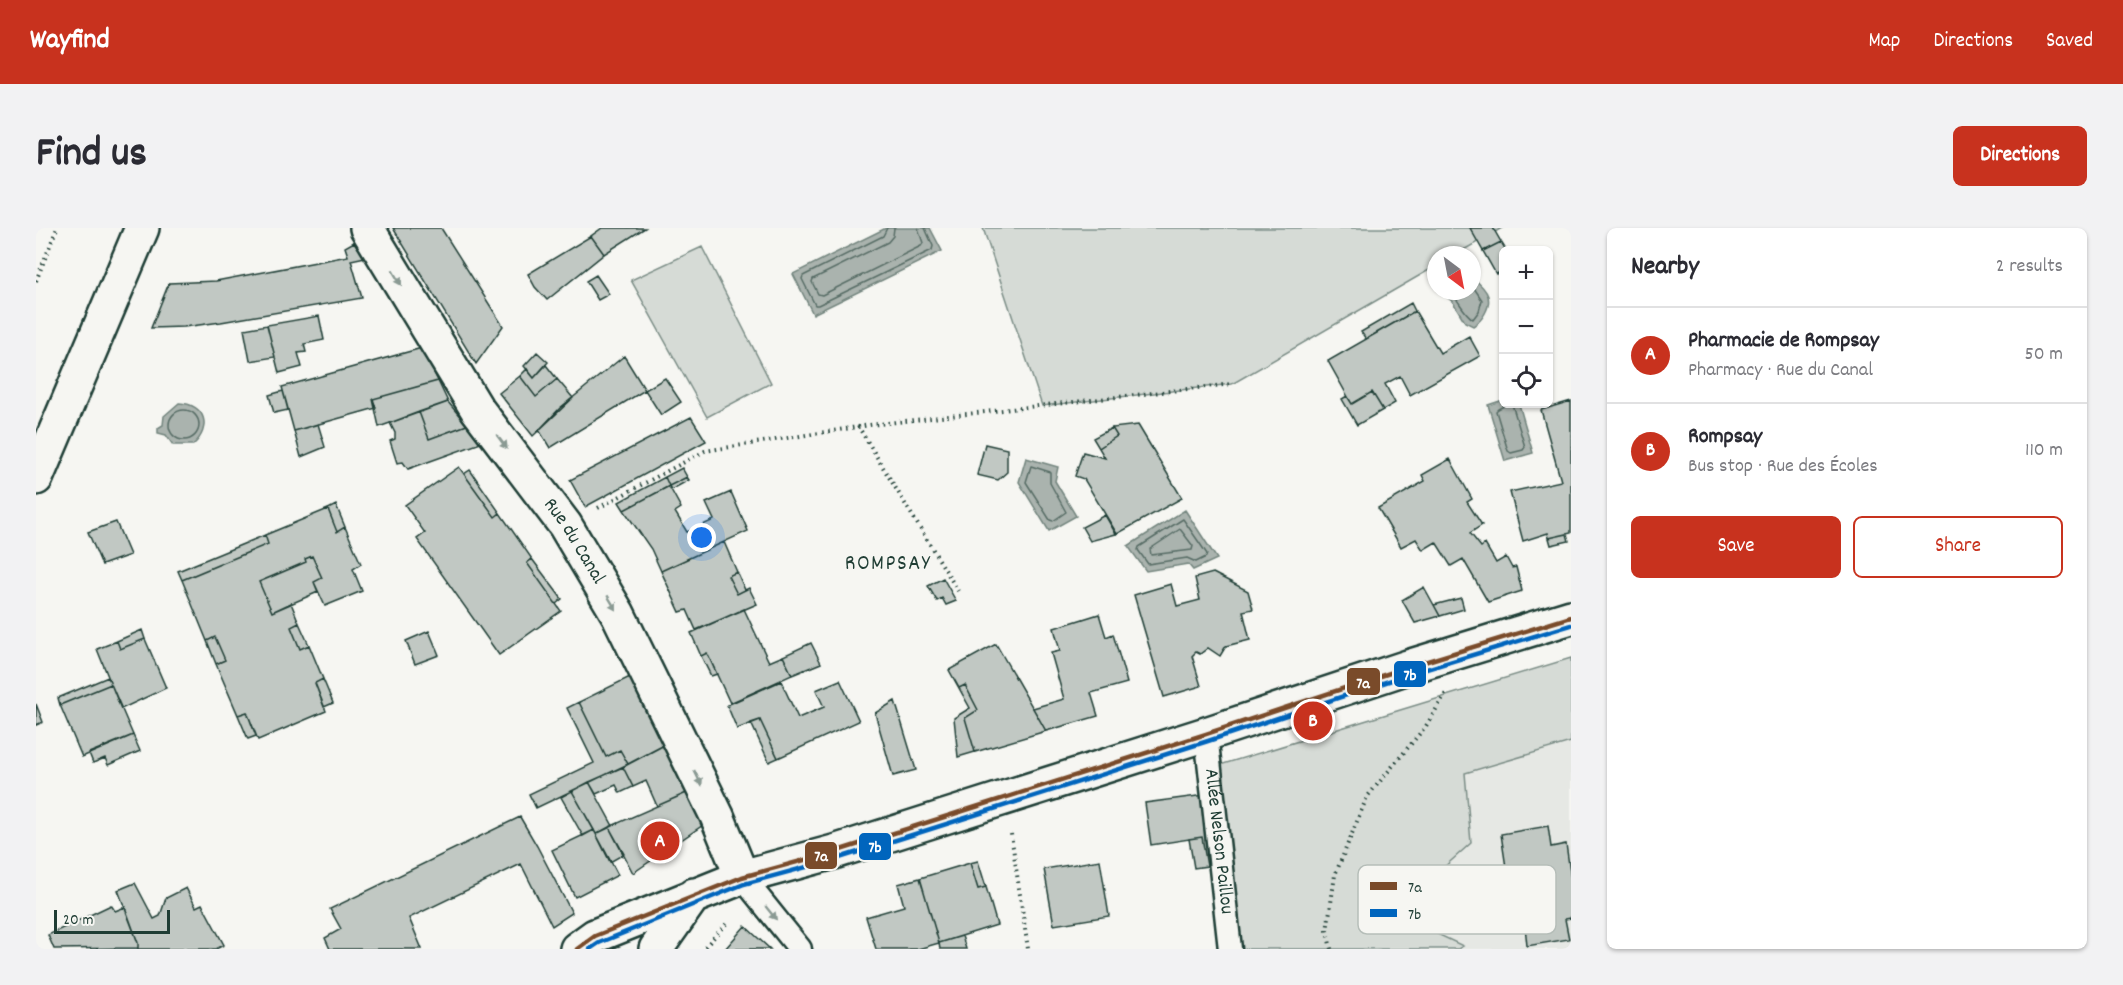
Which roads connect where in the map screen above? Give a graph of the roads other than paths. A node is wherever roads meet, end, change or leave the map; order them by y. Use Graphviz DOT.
graph roads {
  1 [pos="142,228"];
  2 [pos="367,228"];
  3 [pos="36,478"];
  4 [pos="1571,617"];
  5 [pos="1206,734"];
  6 [pos="742,877"];
  7 [pos="694,895"];
  8 [pos="577,949"];
  9 [pos="656,949"];
  10 [pos="800,949"];
  11 [pos="1230,949"];
  1 -- 3 [label="street"];
  2 -- 6 [label="street, Rue du Canal, one-way"];
  4 -- 5 [label="street"];
  5 -- 6 [label="street"];
  5 -- 11 [label="lane, Allée Nelson Paillou"];
  6 -- 7 [label="street"];
  6 -- 10 [label="lane, one-way"];
  7 -- 8 [label="street"];
  7 -- 9 [label="street"];
}
